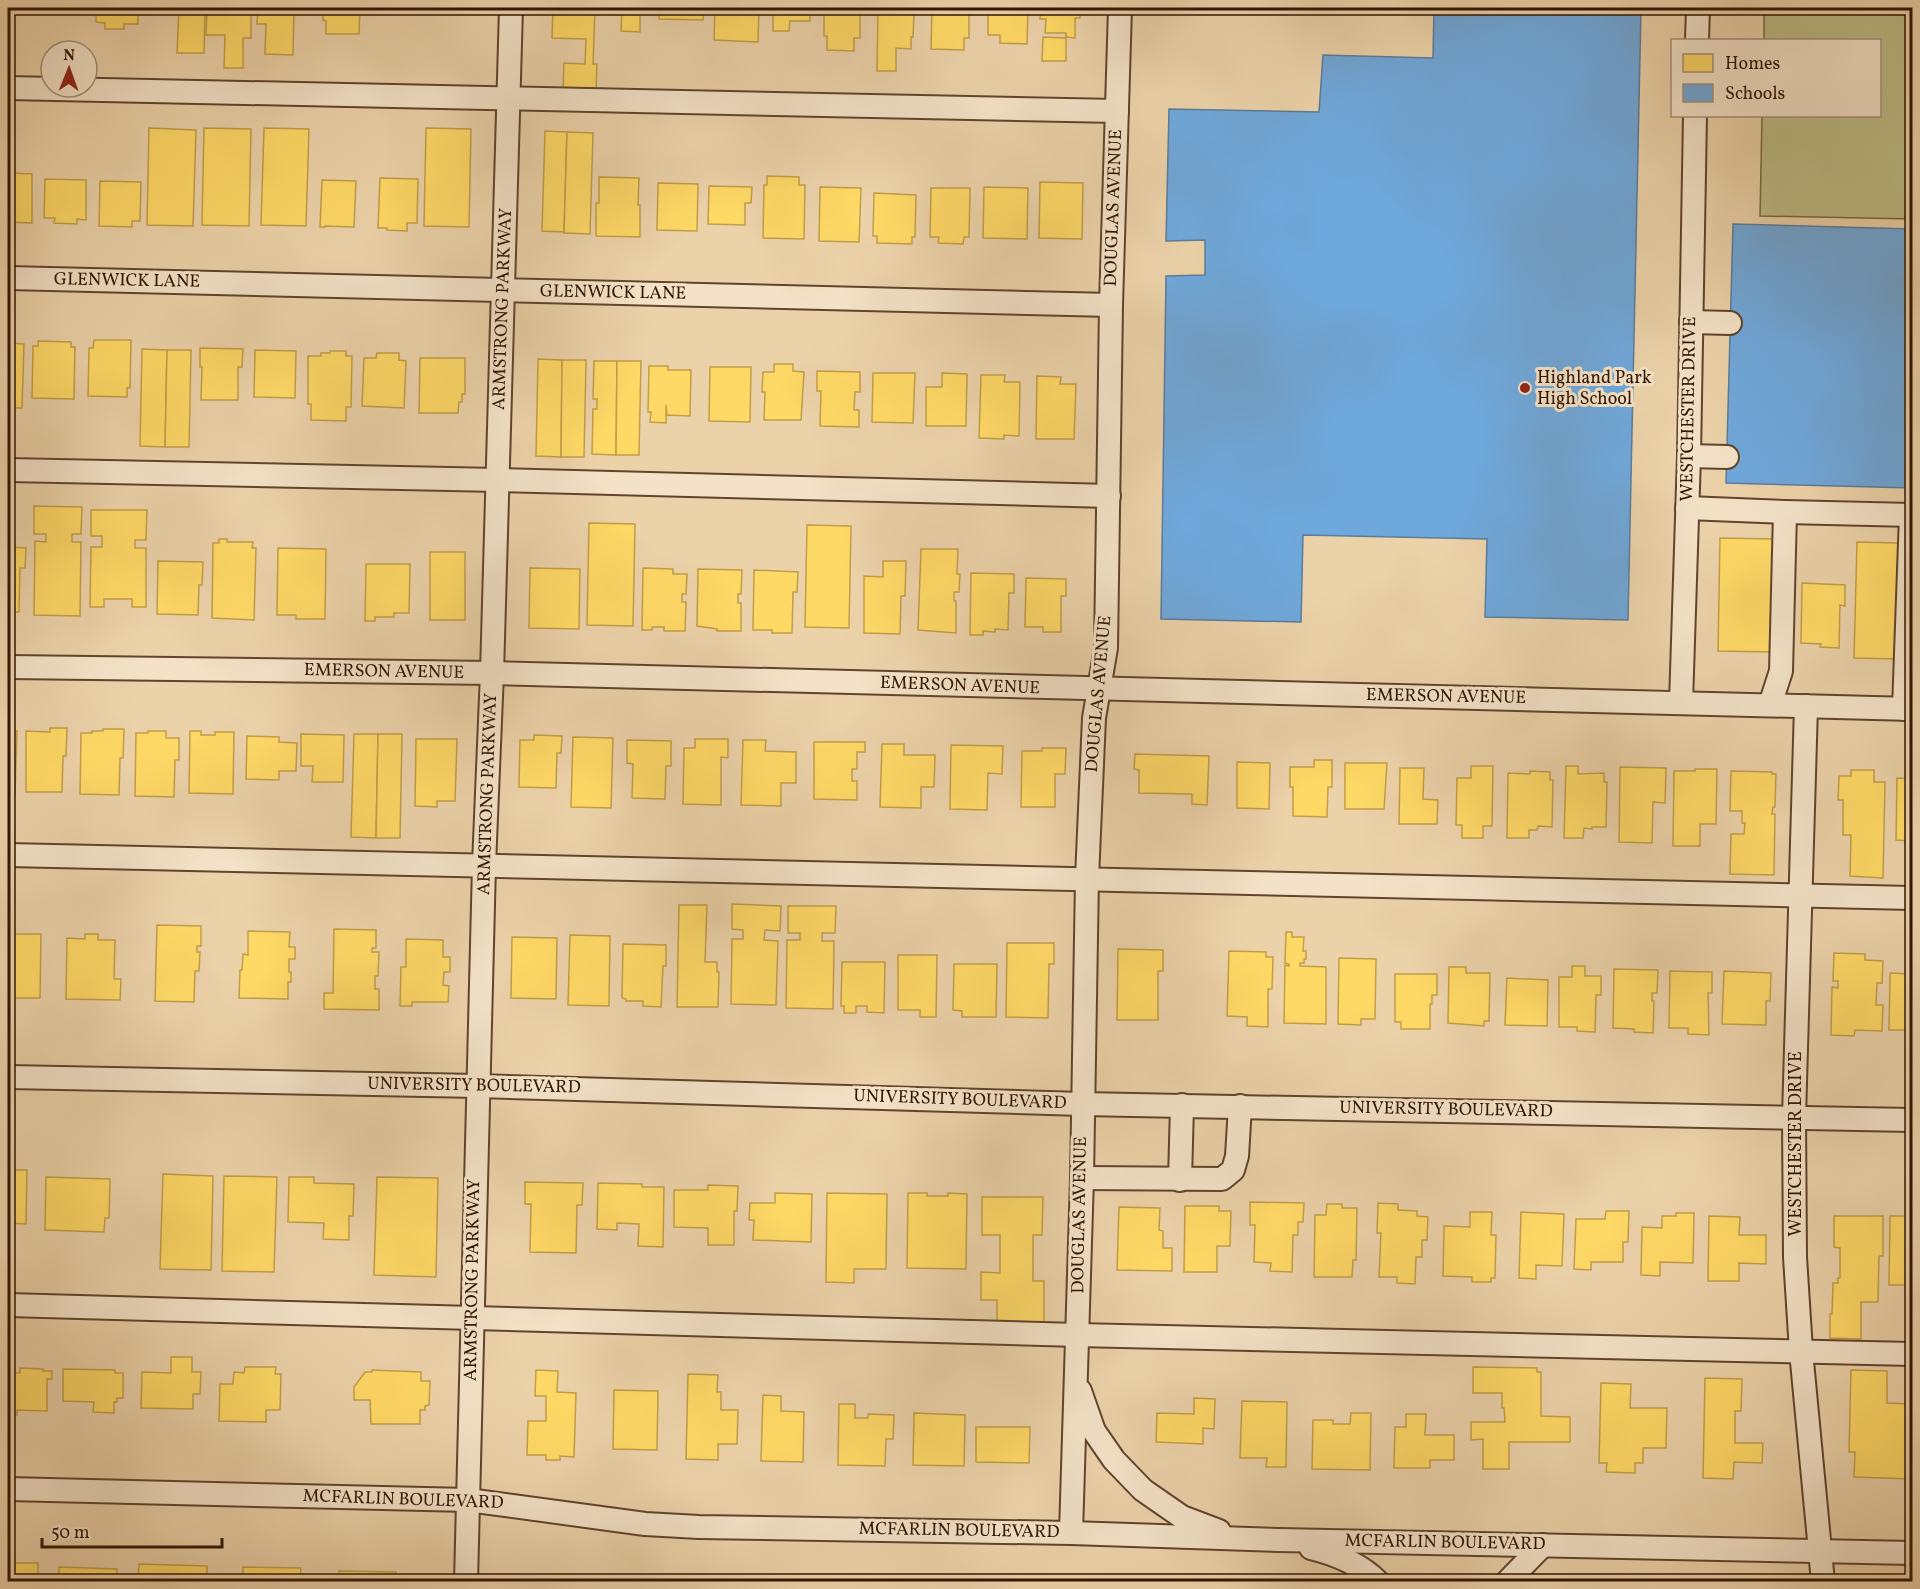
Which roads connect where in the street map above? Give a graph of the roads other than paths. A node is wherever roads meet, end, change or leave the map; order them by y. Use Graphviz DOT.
graph roads {
  1 [pos="511,8"];
  2 [pos="1120,8"];
  3 [pos="1698,8"];
  4 [pos="1697,39"];
  5 [pos="8,88"];
  6 [pos="509,98"];
  7 [pos="1117,111"];
  8 [pos="1695,117"];
  9 [pos="8,278"];
  10 [pos="504,291"];
  11 [pos="1111,305"];
  12 [pos="1691,322"];
  13 [pos="1730,323"];
  14 [pos="1689,456"];
  15 [pos="1727,457"];
  16 [pos="8,470"];
  17 [pos="498,480"];
  18 [pos="1109,496"];
  19 [pos="1687,508"];
  20 [pos="1785,512"];
  21 [pos="1912,515"];
  22 [pos="8,667"];
  23 [pos="492,673"];
  24 [pos="1100,690"];
  25 [pos="1681,703"];
  26 [pos="1770,705"];
  27 [pos="1806,706"];
  28 [pos="1908,709"];
  29 [pos="8,855"];
  30 [pos="484,865"];
  31 [pos="1086,879"];
  32 [pos="1800,895"];
  33 [pos="1912,898"];
  34 [pos="8,1077"];
  35 [pos="478,1086"];
  36 [pos="1082,1104"];
  37 [pos="1182,1105"];
  38 [pos="1240,1106"];
  39 [pos="1794,1117"];
  40 [pos="1912,1120"];
  41 [pos="1082,1178"];
  42 [pos="1180,1180"];
  43 [pos="8,1305"];
  44 [pos="472,1319"];
  45 [pos="1078,1335"];
  46 [pos="1801,1351"];
  47 [pos="1912,1354"];
  48 [pos="1076,1380"];
  49 [pos="8,1490"];
  50 [pos="468,1500"];
  51 [pos="1071,1533"];
  52 [pos="1279,1540"];
  53 [pos="1543,1545"];
  54 [pos="1820,1551"];
  55 [pos="1912,1553"];
  56 [pos="466,1581"];
  57 [pos="1378,1581"];
  58 [pos="1507,1581"];
  59 [pos="1823,1581"];
  1 -- 6 [label="street, ARMSTRONG PARKWAY"];
  2 -- 7 [label="street, DOUGLAS AVENUE"];
  3 -- 4 [label="street"];
  5 -- 6 [label="street"];
  6 -- 7 [label="street"];
  6 -- 10 [label="street, ARMSTRONG PARKWAY"];
  7 -- 11 [label="street, DOUGLAS AVENUE"];
  8 -- 12 [label="street, WESTCHESTER DRIVE"];
  9 -- 10 [label="street, GLENWICK LANE"];
  10 -- 11 [label="street, GLENWICK LANE"];
  10 -- 17 [label="street, ARMSTRONG PARKWAY"];
  11 -- 18 [label="street, DOUGLAS AVENUE"];
  12 -- 13 [label="street"];
  12 -- 14 [label="street, WESTCHESTER DRIVE"];
  14 -- 15 [label="street"];
  14 -- 19 [label="street, WESTCHESTER DRIVE"];
  16 -- 17 [label="street"];
  17 -- 18 [label="street"];
  17 -- 23 [label="street, ARMSTRONG PARKWAY"];
  18 -- 24 [label="street, DOUGLAS AVENUE"];
  19 -- 20 [label="street"];
  19 -- 25 [label="street, WESTCHESTER DRIVE"];
  20 -- 21 [label="street"];
  20 -- 26 [label="street"];
  21 -- 28 [label="street"];
  22 -- 23 [label="street, EMERSON AVENUE"];
  23 -- 24 [label="street, EMERSON AVENUE"];
  23 -- 30 [label="street, ARMSTRONG PARKWAY"];
  24 -- 25 [label="street, EMERSON AVENUE"];
  24 -- 31 [label="street, DOUGLAS AVENUE"];
  25 -- 26 [label="street, EMERSON AVENUE"];
  26 -- 27 [label="street, EMERSON AVENUE"];
  27 -- 28 [label="street, EMERSON AVENUE"];
  27 -- 32 [label="street, WESTCHESTER DRIVE"];
  29 -- 30 [label="street"];
  30 -- 31 [label="street"];
  30 -- 35 [label="street, ARMSTRONG PARKWAY"];
  31 -- 32 [label="street"];
  31 -- 36 [label="street, DOUGLAS AVENUE"];
  32 -- 33 [label="street"];
  32 -- 39 [label="street, WESTCHESTER DRIVE"];
  34 -- 35 [label="street, UNIVERSITY BOULEVARD"];
  35 -- 36 [label="street, UNIVERSITY BOULEVARD"];
  35 -- 44 [label="street, ARMSTRONG PARKWAY"];
  36 -- 37 [label="street, UNIVERSITY BOULEVARD"];
  36 -- 41 [label="street, DOUGLAS AVENUE"];
  37 -- 38 [label="street, UNIVERSITY BOULEVARD"];
  37 -- 42 [label="street"];
  38 -- 39 [label="street, UNIVERSITY BOULEVARD"];
  38 -- 42 [label="street"];
  39 -- 40 [label="street, UNIVERSITY BOULEVARD"];
  39 -- 46 [label="street, WESTCHESTER DRIVE"];
  41 -- 42 [label="street"];
  41 -- 45 [label="street, DOUGLAS AVENUE"];
  43 -- 44 [label="street"];
  44 -- 45 [label="street"];
  44 -- 50 [label="street, ARMSTRONG PARKWAY"];
  45 -- 46 [label="street"];
  45 -- 48 [label="street, DOUGLAS AVENUE"];
  46 -- 47 [label="street"];
  46 -- 54 [label="street, WESTCHESTER DRIVE"];
  48 -- 51 [label="street, DOUGLAS AVENUE"];
  48 -- 52 [label="street, DOUGLAS AVENUE"];
  49 -- 50 [label="street, MCFARLIN BOULEVARD"];
  50 -- 51 [label="street, MCFARLIN BOULEVARD"];
  50 -- 56 [label="street, ARMSTRONG PARKWAY"];
  51 -- 52 [label="street, MCFARLIN BOULEVARD"];
  52 -- 53 [label="street, MCFARLIN BOULEVARD"];
  52 -- 57 [label="street, DOUGLAS AVENUE"];
  53 -- 54 [label="street, MCFARLIN BOULEVARD"];
  53 -- 58 [label="street"];
  54 -- 55 [label="street, MCFARLIN BOULEVARD"];
  54 -- 59 [label="street, WESTCHESTER DRIVE"];
}
